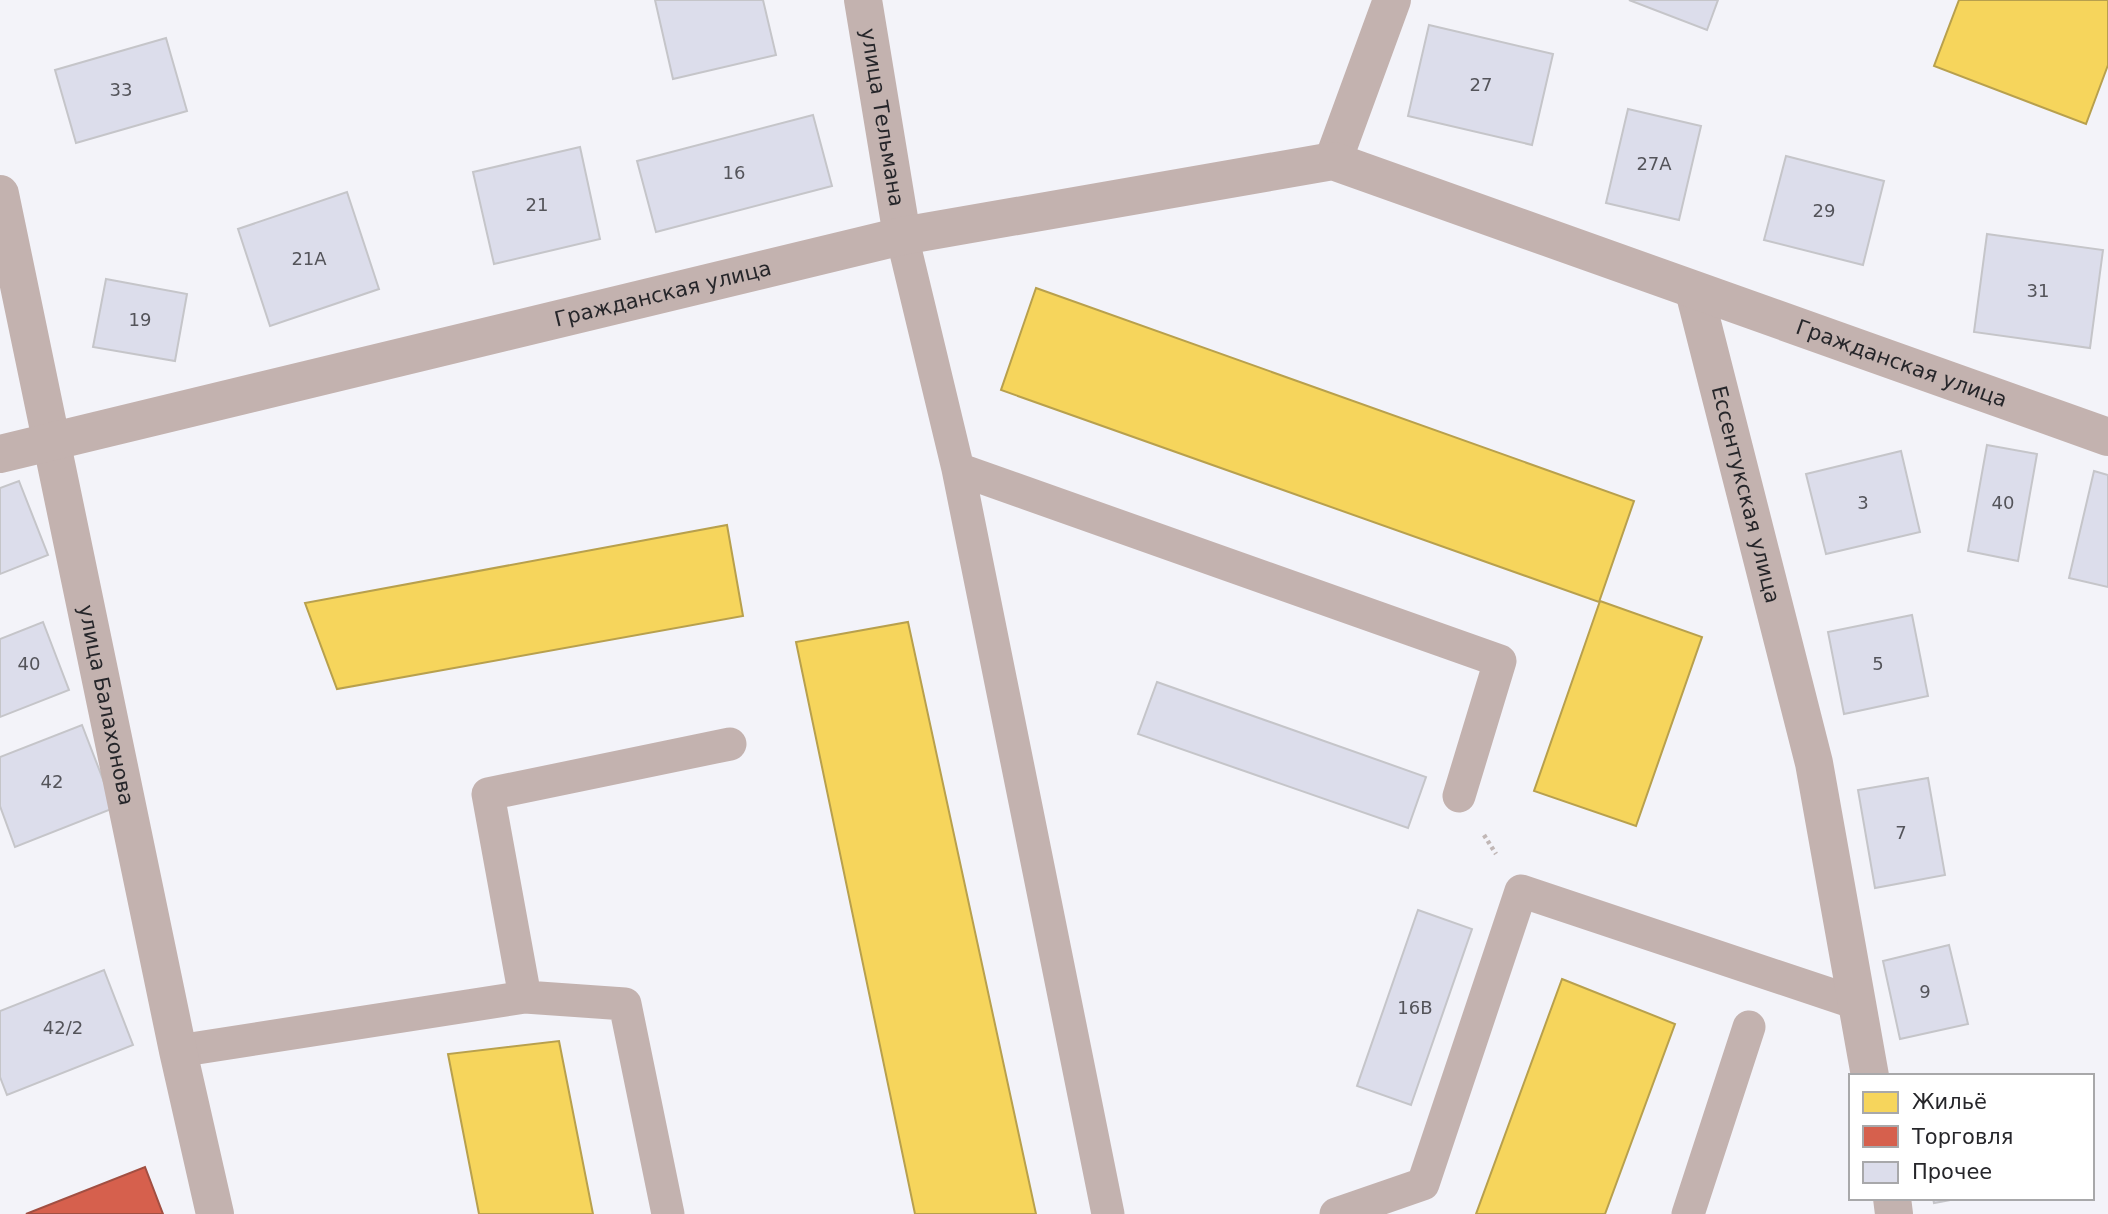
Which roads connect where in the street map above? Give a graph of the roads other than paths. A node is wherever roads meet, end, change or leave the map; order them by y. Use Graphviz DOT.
graph roads {
  1 [pos="863,0"];
  2 [pos="1392,0"];
  3 [pos="1333,161"];
  4 [pos="0,194"];
  5 [pos="902,236"];
  6 [pos="1694,291"];
  7 [pos="2108,437"];
  8 [pos="52,441"];
  9 [pos="0,454"];
  10 [pos="958,469"];
  11 [pos="730,744"];
  12 [pos="1459,796"];
  13 [pos="525,997"];
  14 [pos="1856,1003"];
  15 [pos="1749,1027"];
  16 [pos="178,1051"];
  17 [pos="1870,1074"];
  18 [pos="215,1214"];
  19 [pos="668,1214"];
  20 [pos="1108,1214"];
  21 [pos="1336,1214"];
  22 [pos="1688,1214"];
  1 -- 5 [label="street, улица Тельмана"];
  2 -- 3 [label="street"];
  3 -- 5 [label="street, Гражданская улица"];
  3 -- 6 [label="street"];
  4 -- 8 [label="street, улица Балахонова"];
  5 -- 8 [label="street, Гражданская улица"];
  5 -- 10 [label="lane"];
  6 -- 7 [label="street, Гражданская улица"];
  6 -- 14 [label="street, Ессентукская улица"];
  8 -- 9 [label="street, Гражданская улица"];
  8 -- 16 [label="street, улица Балахонова"];
  10 -- 12 [label="lane"];
  10 -- 20 [label="lane"];
  11 -- 13 [label="lane"];
  13 -- 16 [label="lane"];
  13 -- 19 [label="lane"];
  14 -- 17 [label="street, Ессентукская улица"];
  14 -- 21 [label="lane"];
  15 -- 22 [label="lane"];
  16 -- 18 [label="street, улица Балахонова"];
}
